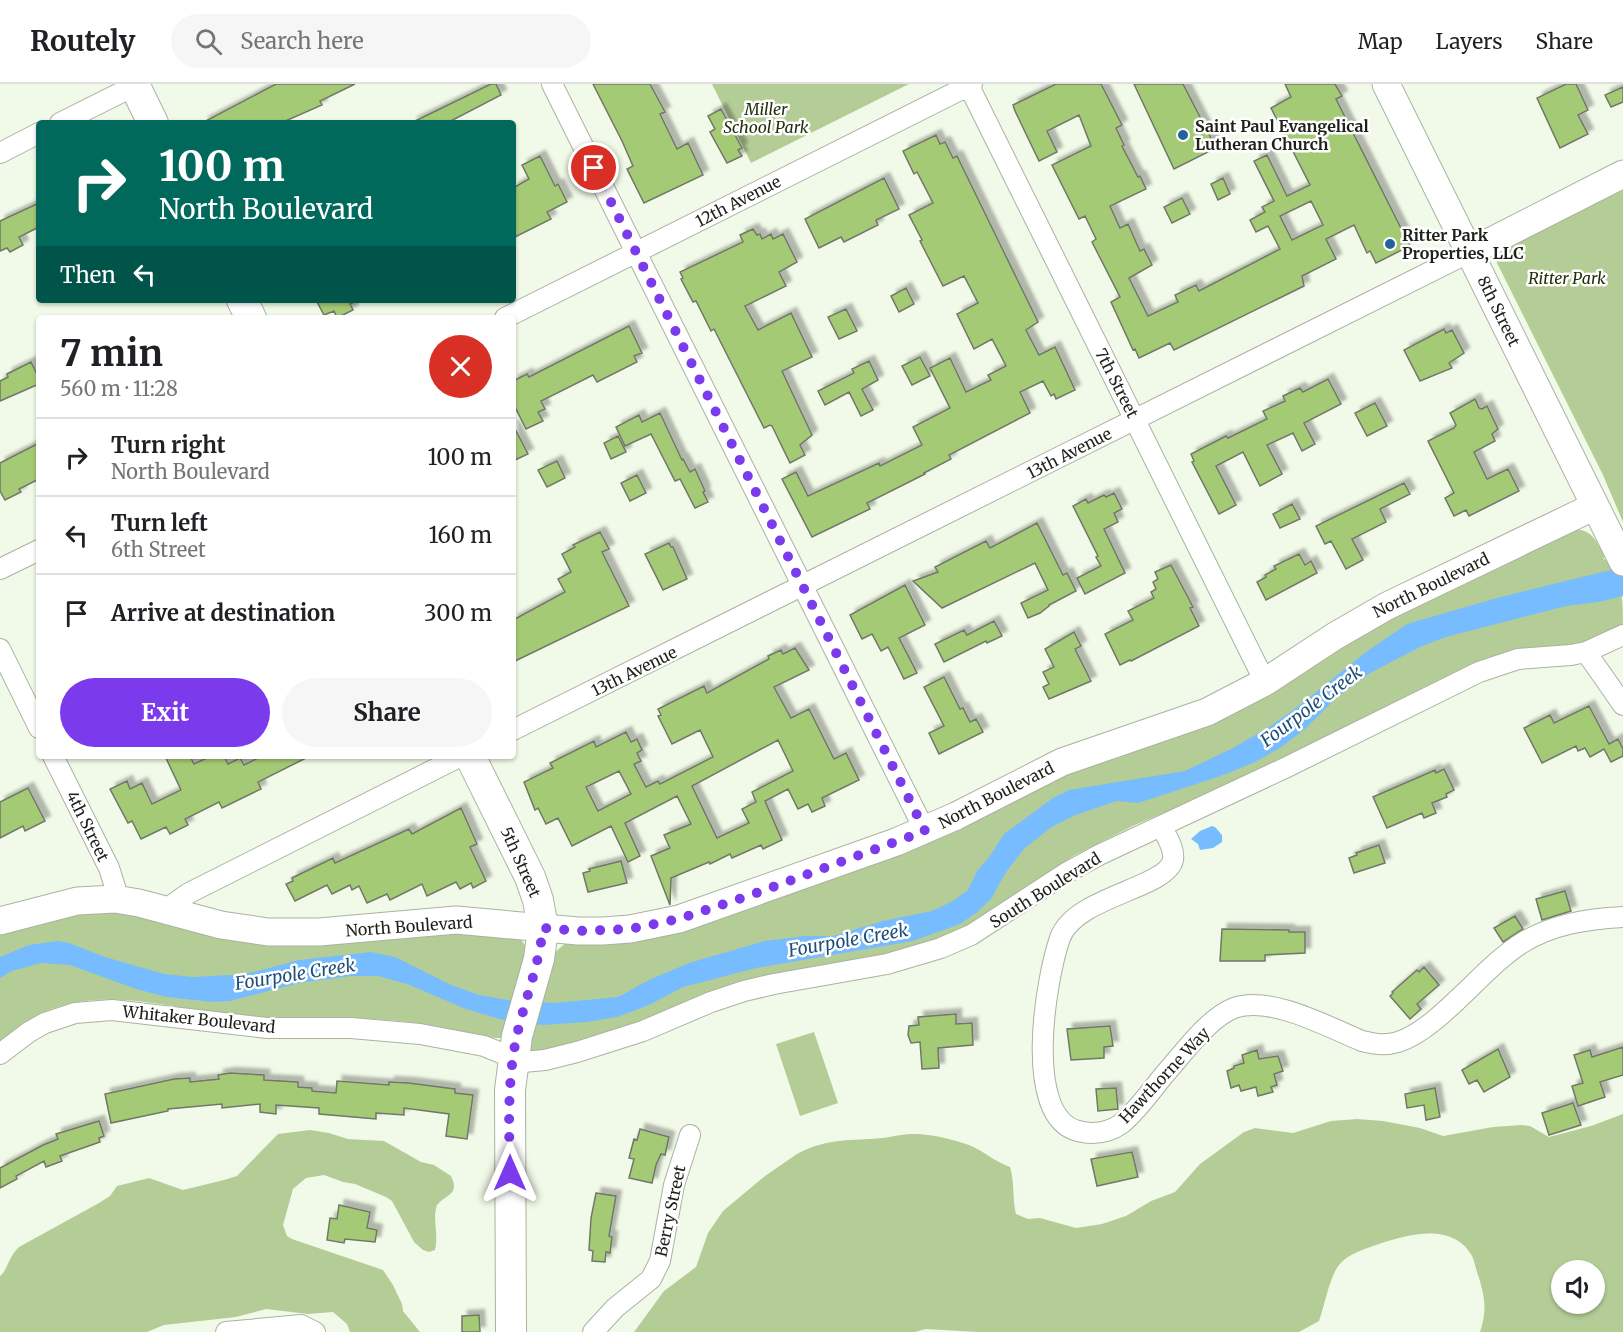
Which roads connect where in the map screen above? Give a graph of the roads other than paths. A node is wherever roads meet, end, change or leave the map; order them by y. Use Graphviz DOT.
graph roads {
  1 [pos="552,84"];
  2 [pos="969,84"];
  3 [pos="1386,84"];
  4 [pos="136,85"];
  5 [pos="66,120"];
  6 [pos="152,120"];
  7 [pos="36,135"];
  8 [pos="0,153"];
  9 [pos="1623,174"];
  10 [pos="1470,252"];
  11 [pos="636,253"];
  12 [pos="511,315"];
  13 [pos="1136,420"];
  14 [pos="1595,506"];
  15 [pos="36,551"];
  16 [pos="1620,557"];
  17 [pos="0,569"];
  18 [pos="802,587"];
  19 [pos="1623,635"];
  20 [pos="0,649"];
  21 [pos="1586,652"];
  22 [pos="1265,682"];
  23 [pos="1623,705"];
  24 [pos="36,722"];
  25 [pos="516,729"];
  26 [pos="54,759"];
  27 [pos="455,759"];
  28 [pos="471,759"];
  29 [pos="1161,826"];
  30 [pos="925,831"];
  31 [pos="115,899"];
  32 [pos="165,910"];
  33 [pos="1623,917"];
  34 [pos="0,921"];
  35 [pos="543,928"];
  36 [pos="516,1047"];
  37 [pos="0,1054"];
  38 [pos="690,1135"];
  39 [pos="226,1332"];
  40 [pos="315,1332"];
  41 [pos="511,1332"];
  42 [pos="593,1332"];
  1 -- 11 [label="street"];
  2 -- 11 [label="street, 12th Avenue"];
  2 -- 13 [label="street, 7th Street"];
  3 -- 10 [label="street, 8th Street"];
  4 -- 5 [label="street"];
  4 -- 6 [label="main road"];
  7 -- 8 [label="street"];
  9 -- 10 [label="street, 13th Avenue"];
  10 -- 13 [label="street, 13th Avenue"];
  10 -- 14 [label="street, 8th Street"];
  11 -- 12 [label="street, 12th Avenue"];
  11 -- 18 [label="street"];
  13 -- 18 [label="street, 13th Avenue"];
  13 -- 22 [label="street, 7th Street"];
  14 -- 16 [label="street, 8th Street"];
  14 -- 22 [label="street, North Boulevard"];
  15 -- 17 [label="street"];
  18 -- 25 [label="street, 13th Avenue"];
  18 -- 30 [label="street"];
  19 -- 21 [label="street, South Boulevard"];
  20 -- 24 [label="street"];
  21 -- 23 [label="street"];
  21 -- 29 [label="street, South Boulevard"];
  22 -- 30 [label="street, North Boulevard"];
  26 -- 31 [label="street, 4th Street"];
  27 -- 32 [label="street"];
  28 -- 35 [label="main road, 5th Street"];
  29 -- 33 [label="street, Hawthorne Way"];
  29 -- 36 [label="street, South Boulevard"];
  30 -- 35 [label="street, North Boulevard"];
  31 -- 32 [label="street, North Boulevard"];
  31 -- 34 [label="street, North Boulevard"];
  32 -- 35 [label="street, North Boulevard"];
  35 -- 36 [label="main road, 5th Street"];
  36 -- 37 [label="street, Whitaker Boulevard"];
  36 -- 41 [label="main road, 5th Street"];
  38 -- 42 [label="street, Berry Street"];
  39 -- 40 [label="street"];
}
